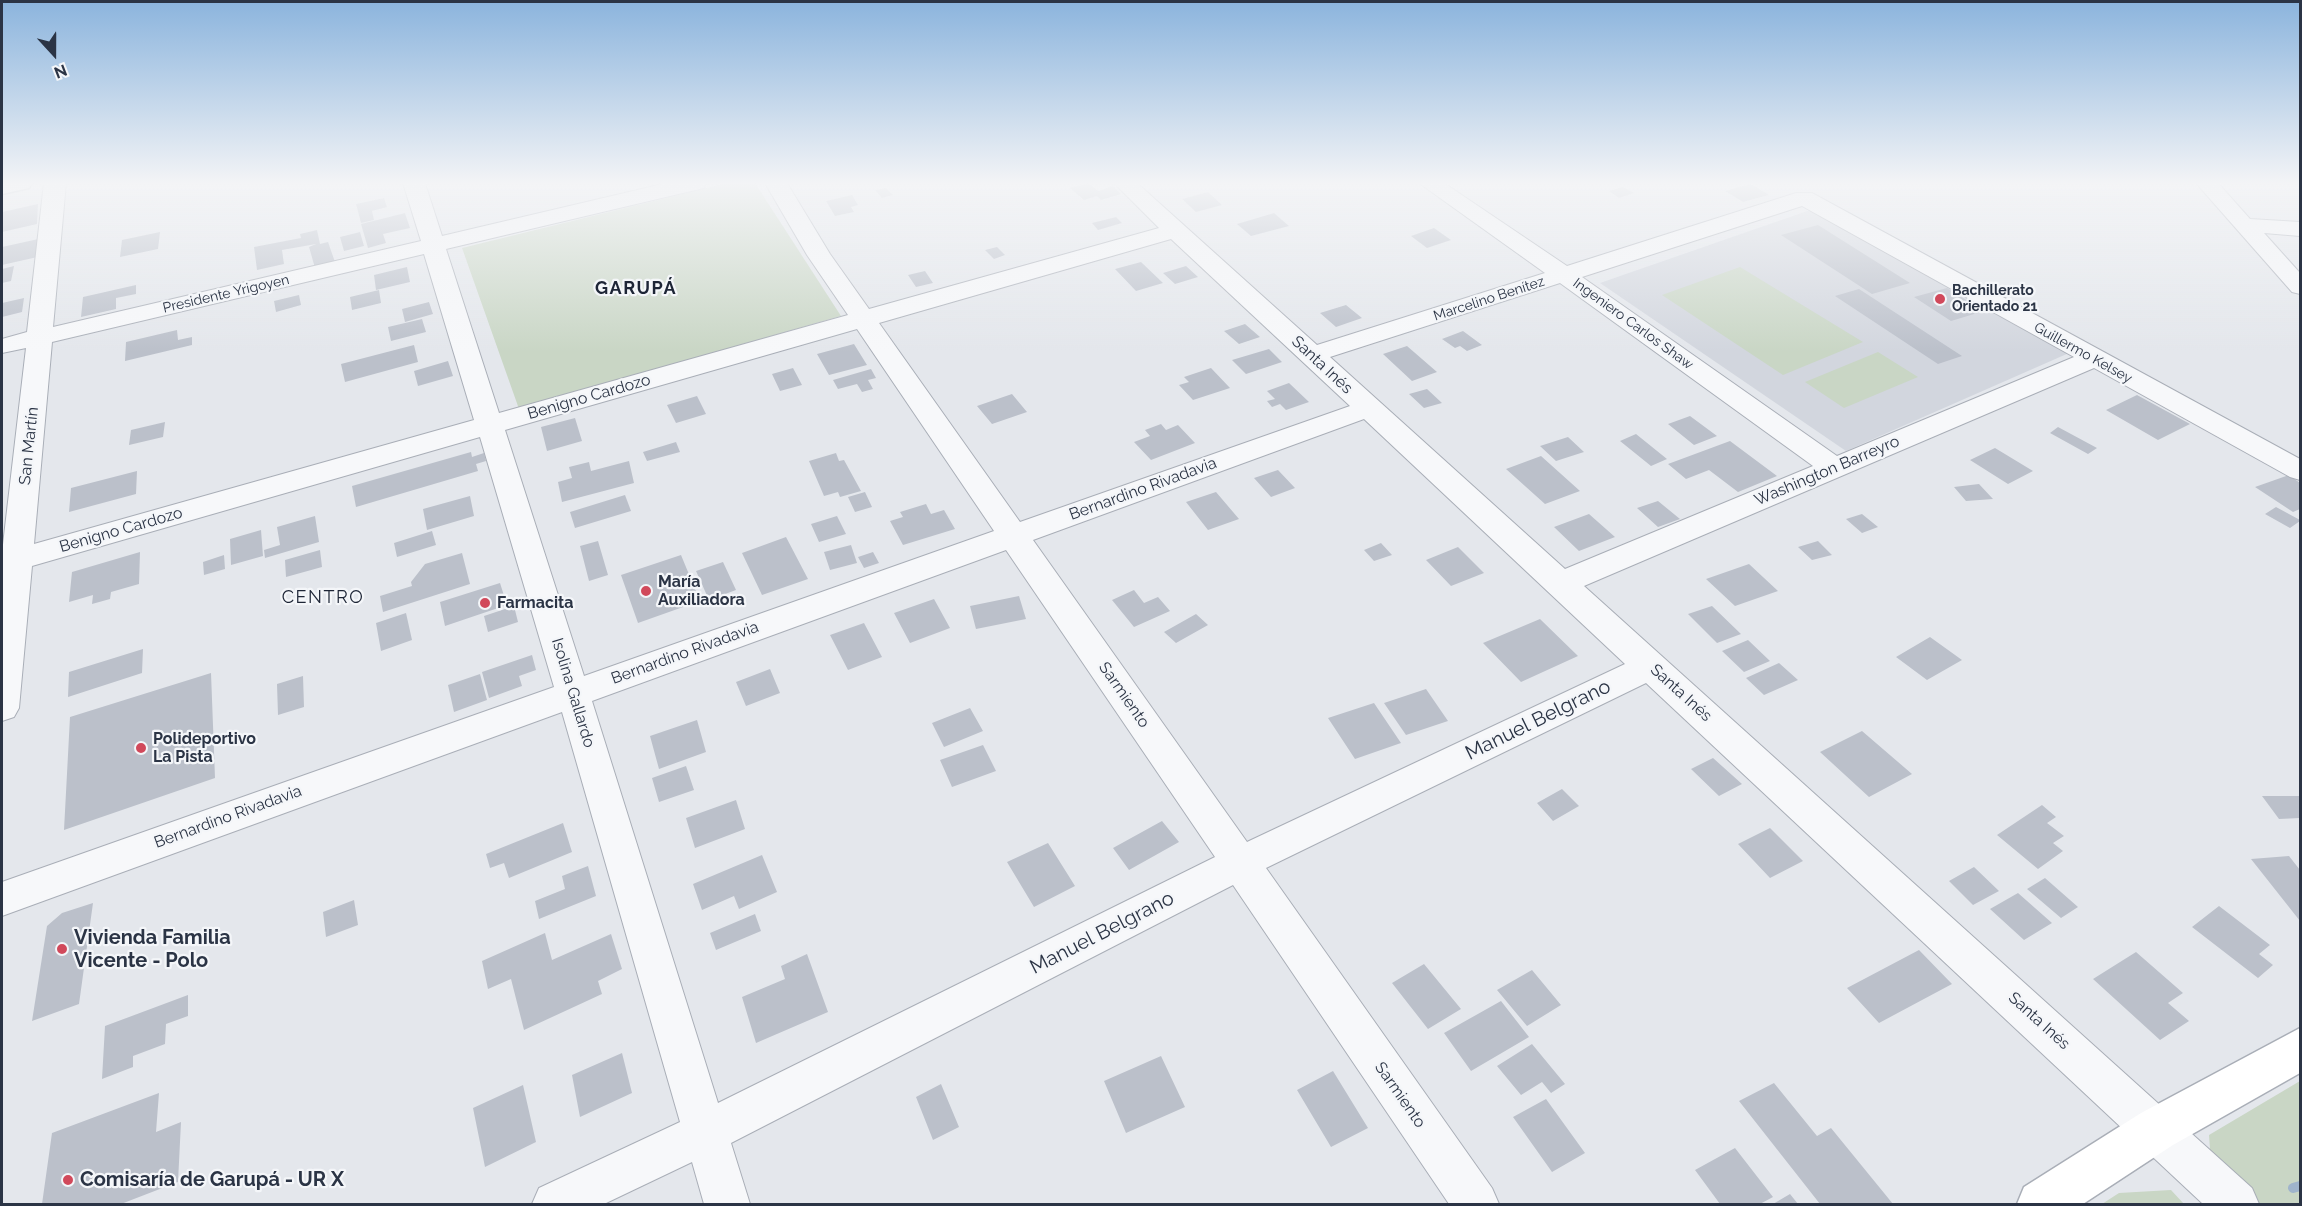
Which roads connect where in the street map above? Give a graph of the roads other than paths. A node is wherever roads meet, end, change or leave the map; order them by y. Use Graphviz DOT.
graph roads {
  1 [pos="50,239"];
  2 [pos="433,239"];
  3 [pos="463,239"];
  4 [pos="810,239"];
  5 [pos="1143,239"];
  6 [pos="1186,239"];
  7 [pos="1512,239"];
  8 [pos="1665,239"];
  9 [pos="1885,239"];
  10 [pos="2259,239"];
  11 [pos="435,246"];
  12 [pos="1564,275"];
  13 [pos="2301,287"];
  14 [pos="863,319"];
  15 [pos="41,337"];
  16 [pos="2,346"];
  17 [pos="1312,355"];
  18 [pos="2093,360"];
  19 [pos="1369,408"];
  20 [pos="489,426"];
  21 [pos="1834,468"];
  22 [pos="2301,471"];
  23 [pos="1013,536"];
  24 [pos="9,562"];
  25 [pos="1561,583"];
  26 [pos="1651,666"];
  27 [pos="573,693"];
  28 [pos="2,708"];
  29 [pos="1240,863"];
  30 [pos="2,898"];
  31 [pos="2301,1049"];
  32 [pos="2157,1129"];
  33 [pos="705,1133"];
  34 [pos="555,1204"];
  35 [pos="727,1204"];
  36 [pos="1476,1204"];
  37 [pos="2041,1204"];
  38 [pos="2236,1204"];
  1 -- 15 [label="street, San Martín"];
  2 -- 11 [label="street, Isolina Gallardo"];
  3 -- 11 [label="street, Presidente Yrigoyen"];
  4 -- 14 [label="street, Sarmiento"];
  5 -- 14 [label="street, Benigno Cardozo"];
  6 -- 17 [label="street, Santa Inés"];
  7 -- 12 [label="street, Ingeniero Carlos Shaw"];
  8 -- 12 [label="street, Marcelino Benítez"];
  9 -- 18 [label="street, Guillermo Kelsey"];
  10 -- 13 [label="street"];
  11 -- 15 [label="street, Presidente Yrigoyen"];
  11 -- 20 [label="street, Isolina Gallardo"];
  12 -- 17 [label="street, Marcelino Benítez"];
  12 -- 21 [label="street, Ingeniero Carlos Shaw"];
  14 -- 20 [label="street, Benigno Cardozo"];
  14 -- 23 [label="street, Sarmiento"];
  15 -- 16 [label="street, Presidente Yrigoyen"];
  15 -- 24 [label="street, San Martín"];
  17 -- 19 [label="street, Santa Inés"];
  18 -- 21 [label="street, Washington Barreyro"];
  18 -- 22 [label="street, Guillermo Kelsey"];
  19 -- 23 [label="street, Bernardino Rivadavia"];
  19 -- 25 [label="street, Santa Inés"];
  20 -- 24 [label="street, Benigno Cardozo"];
  20 -- 27 [label="street, Isolina Gallardo"];
  21 -- 25 [label="street, Washington Barreyro"];
  23 -- 27 [label="street, Bernardino Rivadavia"];
  23 -- 29 [label="street, Sarmiento"];
  24 -- 28 [label="street, San Martín"];
  25 -- 26 [label="street, Santa Inés"];
  26 -- 29 [label="street, Manuel Belgrano"];
  26 -- 32 [label="street, Santa Inés"];
  27 -- 30 [label="street, Bernardino Rivadavia"];
  27 -- 33 [label="street, Isolina Gallardo"];
  29 -- 33 [label="street, Manuel Belgrano"];
  29 -- 36 [label="street, Sarmiento"];
  31 -- 32 [label="main road"];
  32 -- 37 [label="main road"];
  32 -- 38 [label="street, Santa Inés"];
  33 -- 34 [label="street, Manuel Belgrano"];
  33 -- 35 [label="street, Isolina Gallardo"];
}
